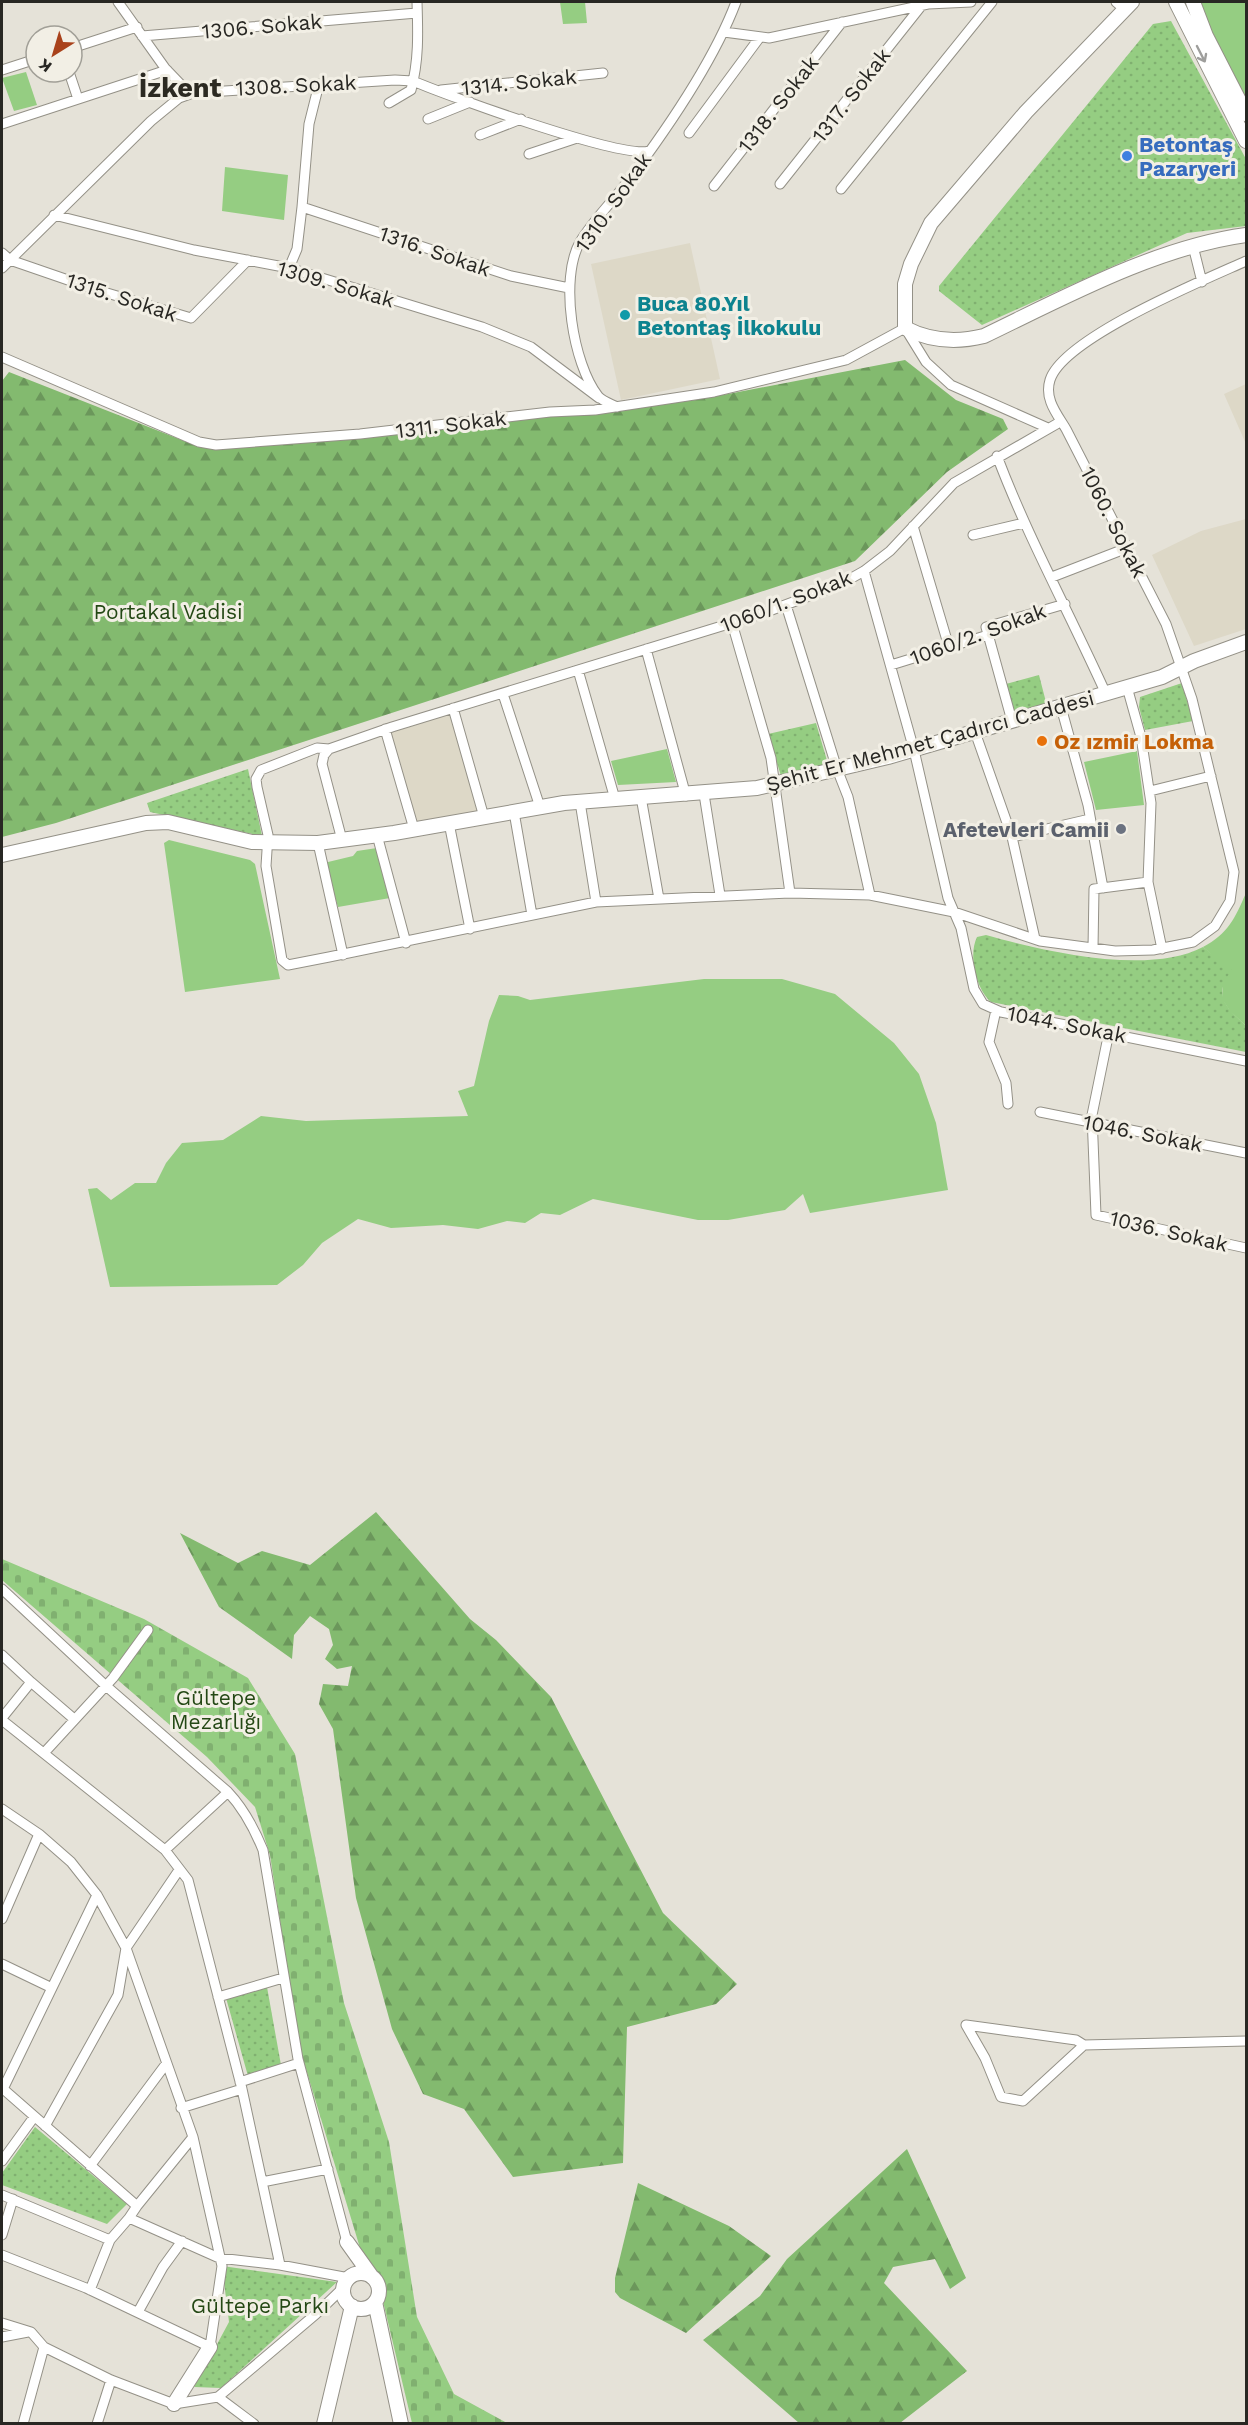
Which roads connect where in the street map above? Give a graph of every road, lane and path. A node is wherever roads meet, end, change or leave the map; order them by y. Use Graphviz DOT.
graph roads {
  1 [pos="118,2"];
  2 [pos="417,2"];
  3 [pos="736,2"];
  4 [pos="971,2"];
  5 [pos="992,2"];
  6 [pos="1176,2"];
  7 [pos="1193,2"];
  8 [pos="1126,3"];
  9 [pos="926,4"];
  10 [pos="417,13"];
  11 [pos="842,22"];
  12 [pos="140,32"];
  13 [pos="724,32"];
  14 [pos="760,37"];
  15 [pos="84,45"];
  16 [pos="24,63"];
  17 [pos="2,70"];
  18 [pos="167,70"];
  19 [pos="603,73"];
  20 [pos="413,81"];
  21 [pos="73,84"];
  22 [pos="319,84"];
  23 [pos="436,91"];
  24 [pos="190,94"];
  25 [pos="78,99"];
  26 [pos="470,102"];
  27 [pos="389,103"];
  28 [pos="1246,114"];
  29 [pos="428,118"];
  30 [pos="522,118"];
  31 [pos="2,124"];
  32 [pos="689,133"];
  33 [pos="480,135"];
  34 [pos="577,138"];
  35 [pos="1246,141"];
  36 [pos="649,151"];
  37 [pos="529,154"];
  38 [pos="780,184"];
  39 [pos="714,186"];
  40 [pos="841,189"];
  41 [pos="302,207"];
  42 [pos="54,215"];
  43 [pos="1246,236"];
  44 [pos="1193,246"];
  45 [pos="2,254"];
  46 [pos="10,260"];
  47 [pos="248,260"];
  48 [pos="1246,261"];
  49 [pos="2,268"];
  50 [pos="289,268"];
  51 [pos="1202,282"];
  52 [pos="569,288"];
  53 [pos="905,328"];
  54 [pos="2,357"];
  55 [pos="599,398"];
  56 [pos="618,407"];
  57 [pos="1060,422"];
  58 [pos="1048,428"];
  59 [pos="997,456"];
  60 [pos="1024,522"];
  61 [pos="913,526"];
  62 [pos="973,535"];
  63 [pos="1127,548"];
  64 [pos="864,571"];
  65 [pos="1052,577"];
  66 [pos="1065,604"];
  67 [pos="786,605"];
  68 [pos="732,622"];
  69 [pos="988,635"];
  70 [pos="1246,642"];
  71 [pos="949,647"];
  72 [pos="646,649"];
  73 [pos="891,665"];
  74 [pos="1181,667"];
  75 [pos="578,670"];
  76 [pos="1127,687"];
  77 [pos="503,694"];
  78 [pos="1106,694"];
  79 [pos="1061,707"];
  80 [pos="453,708"];
  81 [pos="1012,721"];
  82 [pos="385,729"];
  83 [pos="975,732"];
  84 [pos="329,749"];
  85 [pos="914,750"];
  86 [pos="837,770"];
  87 [pos="1211,776"];
  88 [pos="776,785"];
  89 [pos="1150,791"];
  90 [pos="704,794"];
  91 [pos="686,796"];
  92 [pos="641,797"];
  93 [pos="615,799"];
  94 [pos="580,802"];
  95 [pos="540,807"];
  96 [pos="514,812"];
  97 [pos="484,817"];
  98 [pos="1090,819"];
  99 [pos="449,823"];
  100 [pos="414,830"];
  101 [pos="377,836"];
  102 [pos="1012,837"];
  103 [pos="342,840"];
  104 [pos="318,843"];
  105 [pos="267,844"];
  106 [pos="2,855"];
  107 [pos="1148,882"];
  108 [pos="1103,888"];
  109 [pos="790,893"];
  110 [pos="870,895"];
  111 [pos="720,896"];
  112 [pos="659,899"];
  113 [pos="596,902"];
  114 [pos="954,912"];
  115 [pos="532,915"];
  116 [pos="470,929"];
  117 [pos="1035,939"];
  118 [pos="406,943"];
  119 [pos="1093,948"];
  120 [pos="1162,949"];
  121 [pos="343,955"];
  122 [pos="996,1010"];
  123 [pos="1109,1032"];
  124 [pos="1246,1061"];
  125 [pos="1008,1104"];
  126 [pos="1040,1112"];
  127 [pos="1092,1123"];
  128 [pos="1246,1153"];
  129 [pos="1246,1248"];
  130 [pos="2,1590"];
  131 [pos="148,1630"];
  132 [pos="2,1654"];
  133 [pos="31,1682"];
  134 [pos="105,1685"];
  135 [pos="2,1719"];
  136 [pos="74,1719"];
  137 [pos="44,1753"];
  138 [pos="228,1792"];
  139 [pos="2,1809"];
  140 [pos="39,1834"];
  141 [pos="165,1850"];
  142 [pos="179,1870"];
  143 [pos="97,1895"];
  144 [pos="2,1919"];
  145 [pos="126,1948"];
  146 [pos="2,1964"];
  147 [pos="283,1978"];
  148 [pos="52,1988"];
  149 [pos="218,1997"];
  150 [pos="1246,2041"];
  151 [pos="1084,2045"];
  152 [pos="299,2063"];
  153 [pos="166,2064"];
  154 [pos="241,2085"];
  155 [pos="2,2089"];
  156 [pos="181,2108"];
  157 [pos="34,2117"];
  158 [pos="45,2126"];
  159 [pos="194,2137"];
  160 [pos="2,2161"];
  161 [pos="90,2166"];
  162 [pos="328,2169"];
  163 [pos="262,2182"];
  164 [pos="2,2194"];
  165 [pos="13,2199"];
  166 [pos="137,2206"];
  167 [pos="129,2218"];
  168 [pos="2,2234"];
  169 [pos="110,2240"];
  170 [pos="182,2241"];
  171 [pos="347,2242"];
  172 [pos="2,2255"];
  173 [pos="219,2258"];
  174 [pos="280,2265"];
  175 [pos="372,2277"];
  176 [pos="348,2280"];
  177 [pos="90,2290"];
  178 [pos="375,2302"];
  179 [pos="352,2306"];
  180 [pos="138,2312"];
  181 [pos="2,2323"];
  182 [pos="31,2332"];
  183 [pos="2,2337"];
  184 [pos="44,2347"];
  185 [pos="210,2347"];
  186 [pos="111,2380"];
  187 [pos="218,2397"];
  188 [pos="174,2404"];
  189 [pos="23,2424"];
  190 [pos="97,2424"];
  191 [pos="254,2424"];
  192 [pos="324,2424"];
  193 [pos="401,2424"];
  1 -- 12 [label="street"];
  2 -- 10 [label="street"];
  3 -- 13 [label="street, 1310. Sokak"];
  4 -- 9 [label="street"];
  5 -- 40 [label="street"];
  6 -- 35 [label="main road, one-way"];
  7 -- 28 [label="main road"];
  8 -- 53 [label="main road"];
  9 -- 11 [label="street"];
  9 -- 38 [label="street, 1317. Sokak"];
  10 -- 12 [label="street, 1306. Sokak"];
  10 -- 20 [label="street"];
  11 -- 14 [label="street"];
  11 -- 39 [label="street, 1318. Sokak"];
  12 -- 15 [label="street, 1306. Sokak"];
  12 -- 18 [label="street"];
  13 -- 14 [label="street"];
  13 -- 36 [label="street, 1310. Sokak"];
  14 -- 32 [label="street"];
  16 -- 17 [label="street"];
  18 -- 24 [label="street"];
  18 -- 25 [label="street"];
  19 -- 23 [label="street, 1314. Sokak"];
  20 -- 22 [label="street, 1308. Sokak"];
  20 -- 23 [label="street, 1308. Sokak"];
  20 -- 27 [label="street"];
  21 -- 25 [label="street"];
  22 -- 24 [label="street, 1308. Sokak"];
  22 -- 41 [label="street"];
  23 -- 26 [label="street, 1308. Sokak"];
  24 -- 42 [label="street, 1308. Sokak"];
  25 -- 31 [label="street"];
  26 -- 29 [label="street"];
  26 -- 30 [label="street, 1308. Sokak"];
  30 -- 33 [label="street"];
  30 -- 34 [label="street, 1308. Sokak"];
  34 -- 36 [label="street, 1308. Sokak"];
  34 -- 37 [label="street"];
  36 -- 52 [label="street, 1310. Sokak"];
  41 -- 50 [label="street"];
  41 -- 52 [label="street, 1316. Sokak"];
  42 -- 46 [label="street, 1308. Sokak"];
  42 -- 47 [label="street, 1309. Sokak"];
  43 -- 44 [label="main road"];
  44 -- 51 [label="street"];
  44 -- 53 [label="main road"];
  45 -- 46 [label="street"];
  46 -- 47 [label="street, 1315. Sokak"];
  46 -- 49 [label="street, 1308. Sokak"];
  47 -- 50 [label="street, 1309. Sokak"];
  48 -- 51 [label="street"];
  50 -- 55 [label="street, 1309. Sokak"];
  51 -- 57 [label="street"];
  52 -- 55 [label="street, 1310. Sokak"];
  53 -- 56 [label="street, 1311. Sokak"];
  53 -- 58 [label="street"];
  54 -- 56 [label="street, 1311. Sokak"];
  55 -- 56 [label="street"];
  57 -- 58 [label="street, 1060/1. Sokak"];
  57 -- 63 [label="street, 1060. Sokak"];
  58 -- 59 [label="street, 1060/1. Sokak"];
  59 -- 60 [label="street"];
  59 -- 61 [label="street, 1060/1. Sokak"];
  60 -- 62 [label="street"];
  60 -- 65 [label="street"];
  61 -- 64 [label="street, 1060/1. Sokak"];
  61 -- 71 [label="street"];
  63 -- 65 [label="street, 1060/2. Sokak"];
  63 -- 74 [label="street, 1060. Sokak"];
  64 -- 67 [label="street, 1060/1. Sokak"];
  64 -- 73 [label="street, 1044. Sokak"];
  65 -- 66 [label="street"];
  66 -- 69 [label="street, 1060/2. Sokak"];
  66 -- 78 [label="street"];
  67 -- 68 [label="street, 1060/1. Sokak"];
  67 -- 86 [label="street"];
  68 -- 72 [label="street, 1060/1. Sokak"];
  68 -- 88 [label="street"];
  69 -- 71 [label="street, 1060/2. Sokak"];
  69 -- 81 [label="street"];
  70 -- 74 [label="main road, Şehit Er Mehmet Çadırcı Caddesi"];
  71 -- 73 [label="street, 1060/2. Sokak"];
  72 -- 75 [label="street, 1060/1. Sokak"];
  72 -- 91 [label="street"];
  73 -- 85 [label="street, 1044. Sokak"];
  74 -- 76 [label="main road, Şehit Er Mehmet Çadırcı Caddesi"];
  74 -- 87 [label="street, 1060. Sokak"];
  75 -- 77 [label="street, 1060/1. Sokak"];
  75 -- 93 [label="street"];
  76 -- 78 [label="main road, Şehit Er Mehmet Çadırcı Caddesi"];
  76 -- 89 [label="street"];
  77 -- 80 [label="street, 1060/1. Sokak"];
  77 -- 95 [label="street"];
  78 -- 79 [label="main road, Şehit Er Mehmet Çadırcı Caddesi"];
  79 -- 81 [label="main road, Şehit Er Mehmet Çadırcı Caddesi"];
  79 -- 98 [label="street"];
  80 -- 82 [label="street, 1060/1. Sokak"];
  80 -- 97 [label="street"];
  81 -- 83 [label="main road, Şehit Er Mehmet Çadırcı Caddesi"];
  82 -- 84 [label="street, 1060/1. Sokak"];
  82 -- 100 [label="street"];
  83 -- 85 [label="main road, Şehit Er Mehmet Çadırcı Caddesi"];
  83 -- 102 [label="street"];
  84 -- 103 [label="street"];
  84 -- 105 [label="street, 1060/1. Sokak"];
  85 -- 86 [label="main road, Şehit Er Mehmet Çadırcı Caddesi"];
  85 -- 114 [label="street, 1044. Sokak"];
  86 -- 88 [label="main road, Şehit Er Mehmet Çadırcı Caddesi"];
  86 -- 110 [label="street"];
  87 -- 89 [label="street"];
  87 -- 120 [label="street, 1060. Sokak"];
  88 -- 90 [label="main road, Şehit Er Mehmet Çadırcı Caddesi"];
  88 -- 109 [label="street"];
  89 -- 107 [label="street"];
  90 -- 91 [label="main road, Şehit Er Mehmet Çadırcı Caddesi"];
  90 -- 111 [label="street"];
  91 -- 92 [label="main road, Şehit Er Mehmet Çadırcı Caddesi"];
  92 -- 93 [label="main road, Şehit Er Mehmet Çadırcı Caddesi"];
  92 -- 112 [label="street"];
  93 -- 94 [label="main road, Şehit Er Mehmet Çadırcı Caddesi"];
  94 -- 95 [label="main road, Şehit Er Mehmet Çadırcı Caddesi"];
  94 -- 113 [label="street"];
  95 -- 96 [label="main road, Şehit Er Mehmet Çadırcı Caddesi"];
  96 -- 97 [label="main road, Şehit Er Mehmet Çadırcı Caddesi"];
  96 -- 115 [label="street"];
  97 -- 99 [label="main road, Şehit Er Mehmet Çadırcı Caddesi"];
  98 -- 102 [label="street"];
  98 -- 108 [label="street"];
  99 -- 100 [label="main road, Şehit Er Mehmet Çadırcı Caddesi"];
  99 -- 116 [label="street"];
  100 -- 101 [label="main road, Şehit Er Mehmet Çadırcı Caddesi"];
  101 -- 103 [label="main road, Şehit Er Mehmet Çadırcı Caddesi"];
  101 -- 118 [label="street"];
  102 -- 117 [label="street"];
  103 -- 104 [label="main road, Şehit Er Mehmet Çadırcı Caddesi"];
  104 -- 105 [label="main road, Şehit Er Mehmet Çadırcı Caddesi"];
  104 -- 121 [label="street"];
  105 -- 106 [label="main road, Şehit Er Mehmet Çadırcı Caddesi"];
  105 -- 121 [label="street, 1060. Sokak"];
  107 -- 108 [label="street"];
  107 -- 120 [label="street"];
  108 -- 119 [label="street"];
  109 -- 110 [label="street, 1060. Sokak"];
  109 -- 111 [label="street, 1060. Sokak"];
  110 -- 114 [label="street, 1060. Sokak"];
  111 -- 112 [label="street, 1060. Sokak"];
  112 -- 113 [label="street, 1060. Sokak"];
  113 -- 115 [label="street, 1060. Sokak"];
  114 -- 117 [label="street, 1060. Sokak"];
  114 -- 122 [label="street, 1044. Sokak"];
  115 -- 116 [label="street, 1060. Sokak"];
  116 -- 118 [label="street, 1060. Sokak"];
  117 -- 119 [label="street, 1060. Sokak"];
  118 -- 121 [label="street, 1060. Sokak"];
  119 -- 120 [label="street, 1060. Sokak"];
  122 -- 123 [label="street, 1044. Sokak"];
  122 -- 125 [label="street"];
  123 -- 124 [label="street, 1044. Sokak"];
  123 -- 127 [label="street, 1036. Sokak"];
  126 -- 127 [label="street, 1046. Sokak"];
  127 -- 128 [label="street, 1046. Sokak"];
  127 -- 129 [label="street, 1036. Sokak"];
  130 -- 134 [label="street"];
  131 -- 134 [label="street"];
  132 -- 133 [label="street"];
  133 -- 135 [label="street"];
  133 -- 136 [label="street"];
  134 -- 136 [label="street"];
  134 -- 138 [label="street"];
  135 -- 137 [label="street"];
  136 -- 137 [label="street"];
  137 -- 141 [label="street"];
  138 -- 141 [label="street"];
  138 -- 147 [label="street"];
  139 -- 140 [label="street"];
  140 -- 143 [label="street"];
  140 -- 144 [label="street"];
  141 -- 142 [label="street"];
  142 -- 145 [label="street"];
  142 -- 149 [label="street"];
  143 -- 145 [label="street"];
  143 -- 148 [label="street"];
  145 -- 153 [label="street"];
  145 -- 158 [label="street"];
  146 -- 148 [label="street"];
  147 -- 149 [label="street"];
  147 -- 152 [label="street"];
  148 -- 155 [label="street"];
  149 -- 154 [label="street"];
  150 -- 151 [label="street"];
  151 -- 151 [label="street"];
  152 -- 154 [label="street"];
  152 -- 162 [label="street"];
  153 -- 156 [label="street"];
  153 -- 161 [label="street"];
  154 -- 156 [label="street"];
  154 -- 163 [label="street"];
  155 -- 157 [label="street"];
  156 -- 159 [label="street"];
  157 -- 158 [label="street"];
  157 -- 160 [label="street"];
  158 -- 161 [label="street"];
  159 -- 166 [label="street"];
  159 -- 173 [label="street"];
  161 -- 166 [label="street"];
  162 -- 163 [label="street"];
  162 -- 171 [label="street"];
  163 -- 174 [label="street"];
  164 -- 165 [label="street"];
  165 -- 168 [label="street"];
  165 -- 169 [label="street"];
  166 -- 167 [label="street"];
  167 -- 169 [label="street"];
  167 -- 170 [label="street"];
  169 -- 177 [label="street"];
  170 -- 173 [label="street"];
  170 -- 180 [label="street"];
  171 -- 175 [label="main road"];
  171 -- 176 [label="main road"];
  172 -- 177 [label="street"];
  173 -- 174 [label="street"];
  173 -- 185 [label="street"];
  174 -- 176 [label="street"];
  175 -- 176 [label="main road"];
  175 -- 178 [label="main road"];
  176 -- 179 [label="main road"];
  176 -- 187 [label="street"];
  177 -- 180 [label="street"];
  178 -- 179 [label="main road"];
  178 -- 193 [label="main road"];
  179 -- 192 [label="main road"];
  180 -- 185 [label="street"];
  181 -- 182 [label="street"];
  182 -- 183 [label="street"];
  182 -- 184 [label="street"];
  184 -- 186 [label="street"];
  184 -- 189 [label="street"];
  185 -- 188 [label="main road"];
  186 -- 188 [label="street"];
  186 -- 190 [label="street"];
  187 -- 188 [label="street"];
  187 -- 191 [label="street"];
}
